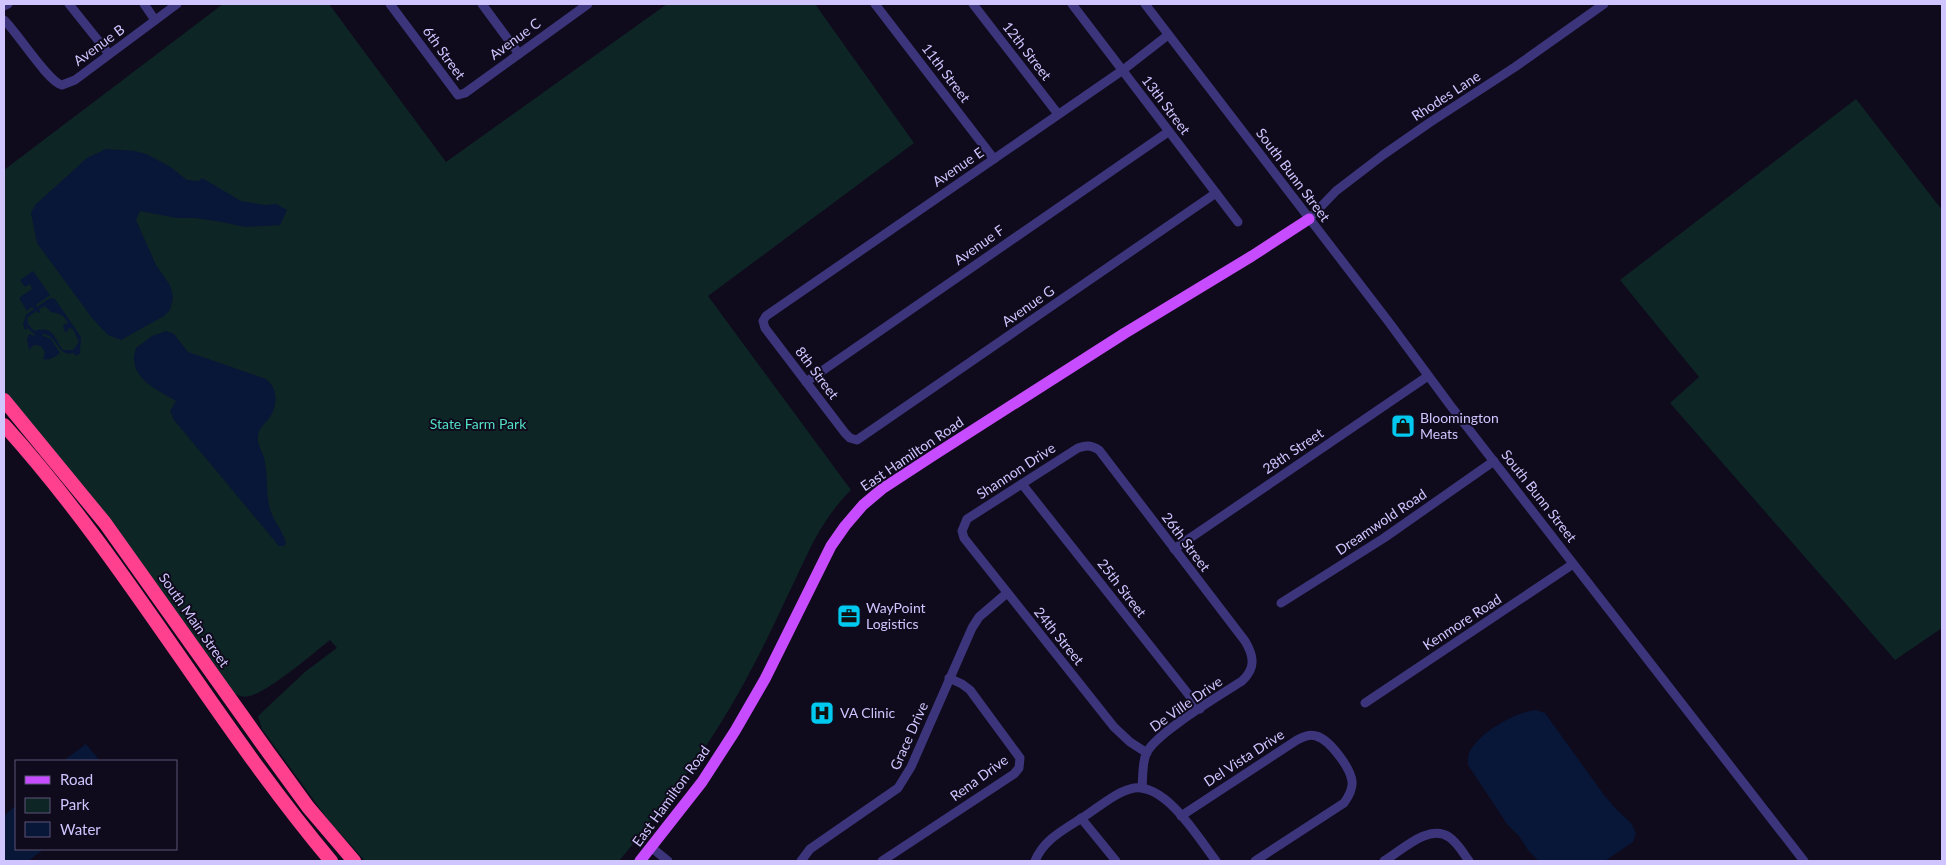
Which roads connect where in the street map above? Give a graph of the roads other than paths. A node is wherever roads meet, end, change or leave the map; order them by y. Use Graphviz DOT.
graph roads {
  1 [pos="8,4"];
  2 [pos="69,4"];
  3 [pos="144,4"];
  4 [pos="177,4"];
  5 [pos="390,4"];
  6 [pos="482,4"];
  7 [pos="570,4"];
  8 [pos="588,4"];
  9 [pos="875,4"];
  10 [pos="973,4"];
  11 [pos="1072,4"];
  12 [pos="1145,4"];
  13 [pos="1604,4"];
  14 [pos="4,6"];
  15 [pos="577,12"];
  16 [pos="4,20"];
  17 [pos="155,20"];
  18 [pos="1168,35"];
  19 [pos="109,54"];
  20 [pos="519,54"];
  21 [pos="1122,70"];
  22 [pos="458,95"];
  23 [pos="1058,114"];
  24 [pos="1168,132"];
  25 [pos="994,159"];
  26 [pos="1216,193"];
  27 [pos="1308,218"];
  28 [pos="1238,222"];
  29 [pos="763,320"];
  30 [pos="1428,376"];
  31 [pos="806,382"];
  32 [pos="4,400"];
  33 [pos="4,425"];
  34 [pos="854,440"];
  35 [pos="1089,446"];
  36 [pos="1494,462"];
  37 [pos="1022,484"];
  38 [pos="84,496"];
  39 [pos="71,507"];
  40 [pos="962,526"];
  41 [pos="1174,549"];
  42 [pos="1574,564"];
  43 [pos="1007,593"];
  44 [pos="1281,603"];
  45 [pos="1253,663"];
  46 [pos="949,678"];
  47 [pos="1366,703"];
  48 [pos="1200,709"];
  49 [pos="1146,753"];
  50 [pos="1142,788"];
  51 [pos="1181,816"];
  52 [pos="1081,818"];
  53 [pos="652,848"];
  54 [pos="331,861"];
  55 [pos="354,861"];
  56 [pos="640,861"];
  57 [pos="668,861"];
  58 [pos="801,861"];
  59 [pos="882,861"];
  60 [pos="1035,861"];
  61 [pos="1116,861"];
  62 [pos="1216,861"];
  63 [pos="1254,861"];
  64 [pos="1384,861"];
  65 [pos="1468,861"];
  66 [pos="1804,861"];
  1 -- 14 [label="street"];
  2 -- 19 [label="street"];
  3 -- 17 [label="street"];
  4 -- 17 [label="street, Avenue B"];
  5 -- 22 [label="street, 6th Street"];
  6 -- 20 [label="street"];
  7 -- 15 [label="street"];
  8 -- 15 [label="street, Avenue C"];
  9 -- 25 [label="street, 11th Street"];
  10 -- 23 [label="street, 12th Street"];
  11 -- 21 [label="street, 13th Street"];
  12 -- 18 [label="street, South Bunn Street"];
  13 -- 27 [label="street, Rhodes Lane"];
  15 -- 20 [label="street, Avenue C"];
  16 -- 19 [label="street, Avenue B"];
  17 -- 19 [label="street, Avenue B"];
  18 -- 21 [label="street, Avenue E"];
  18 -- 27 [label="street, South Bunn Street"];
  20 -- 22 [label="street, Avenue C"];
  21 -- 23 [label="street, Avenue E"];
  21 -- 24 [label="street, 13th Street"];
  23 -- 25 [label="street, Avenue E"];
  24 -- 26 [label="street, 13th Street"];
  24 -- 31 [label="street, Avenue F"];
  25 -- 29 [label="street, Avenue E"];
  26 -- 28 [label="street, 13th Street"];
  26 -- 34 [label="street, Avenue G"];
  27 -- 30 [label="street, South Bunn Street"];
  27 -- 53 [label="main road, East Hamilton Road"];
  29 -- 31 [label="street, 8th Street"];
  30 -- 36 [label="street, South Bunn Street"];
  30 -- 41 [label="street, 28th Street"];
  31 -- 34 [label="street, 8th Street"];
  32 -- 38 [label="highway, South Main Street"];
  33 -- 39 [label="highway"];
  35 -- 37 [label="street, Shannon Drive"];
  35 -- 41 [label="street, 26th Street"];
  36 -- 42 [label="street, South Bunn Street"];
  36 -- 44 [label="street, Dreamwold Road"];
  37 -- 40 [label="street, Shannon Drive"];
  37 -- 48 [label="street, 25th Street"];
  38 -- 39 [label="highway"];
  38 -- 55 [label="highway, South Main Street"];
  39 -- 54 [label="highway"];
  40 -- 43 [label="street, 24th Street"];
  41 -- 45 [label="street, 26th Street"];
  42 -- 47 [label="street, Kenmore Road"];
  42 -- 66 [label="street, South Bunn Street"];
  43 -- 46 [label="street, Grace Drive"];
  43 -- 49 [label="street, 24th Street"];
  45 -- 48 [label="street, De Ville Drive"];
  46 -- 58 [label="street, Grace Drive"];
  46 -- 59 [label="street, Rena Drive"];
  48 -- 49 [label="street, De Ville Drive"];
  49 -- 50 [label="street, De Ville Drive"];
  50 -- 51 [label="street"];
  50 -- 52 [label="street"];
  51 -- 62 [label="street"];
  51 -- 63 [label="street, Del Vista Drive"];
  52 -- 60 [label="street"];
  52 -- 61 [label="street"];
  53 -- 56 [label="main road, East Hamilton Road"];
  53 -- 57 [label="street"];
  64 -- 65 [label="street"];
}
